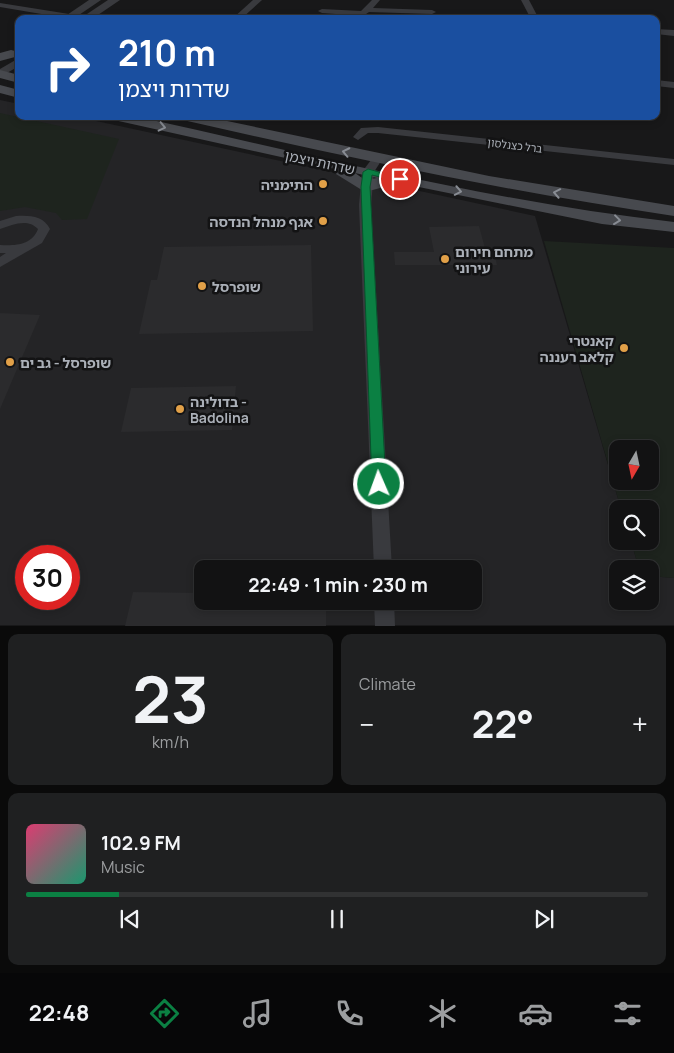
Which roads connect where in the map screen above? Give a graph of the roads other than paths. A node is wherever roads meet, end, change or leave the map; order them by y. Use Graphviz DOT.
graph roads {
  1 [pos="96,0"];
  2 [pos="115,0"];
  3 [pos="258,0"];
  4 [pos="376,0"];
  5 [pos="525,0"];
  6 [pos="0,5"];
  7 [pos="367,10"];
  8 [pos="322,11"];
  9 [pos="432,12"];
  10 [pos="57,15"];
  11 [pos="71,15"];
  12 [pos="93,15"];
  13 [pos="241,15"];
  14 [pos="533,15"];
  15 [pos="660,32"];
  16 [pos="674,33"];
  17 [pos="10,56"];
  18 [pos="0,74"];
  19 [pos="15,78"];
  20 [pos="660,83"];
  21 [pos="674,85"];
  22 [pos="0,90"];
  23 [pos="15,93"];
  24 [pos="0,98"];
  25 [pos="15,98"];
  26 [pos="132,120"];
  27 [pos="201,120"];
  28 [pos="358,137"];
  29 [pos="378,158"];
  30 [pos="313,161"];
  31 [pos="674,162"];
  32 [pos="368,172"];
  33 [pos="433,186"];
  34 [pos="365,187"];
  35 [pos="674,211"];
  36 [pos="2,223"];
  37 [pos="674,227"];
  38 [pos="20,248"];
  39 [pos="0,249"];
  40 [pos="0,263"];
  41 [pos="382,560"];
  42 [pos="384,610"];
  43 [pos="385,626"];
  1 -- 11 [label="street"];
  2 -- 12 [label="street"];
  3 -- 13 [label="street"];
  4 -- 7 [label="street"];
  5 -- 14 [label="street"];
  6 -- 10 [label="street"];
  7 -- 8 [label="street"];
  7 -- 9 [label="street"];
  15 -- 16 [label="street"];
  17 -- 18 [label="street"];
  18 -- 19 [label="main road"];
  20 -- 21 [label="street"];
  22 -- 23 [label="main road"];
  24 -- 25 [label="main road"];
  26 -- 30 [label="main road, שדרות ויצמן, one-way"];
  29 -- 27 [label="main road, שדרות ויצמן, one-way"];
  28 -- 31 [label="street, ברל כצנלסון"];
  29 -- 32 [label="street"];
  35 -- 29 [label="main road, שדרות ויצמן, one-way"];
  30 -- 32 [label="main road, שדרות ויצמן"];
  30 -- 34 [label="main road"];
  32 -- 33 [label="main road, שדרות ויצמן"];
  32 -- 34 [label="street"];
  33 -- 34 [label="main road"];
  33 -- 37 [label="main road, שדרות ויצמן, one-way"];
  34 -- 41 [label="street"];
  36 -- 38 [label="street"];
  38 -- 39 [label="street"];
  38 -- 40 [label="street"];
  42 -- 43 [label="street"];
}
